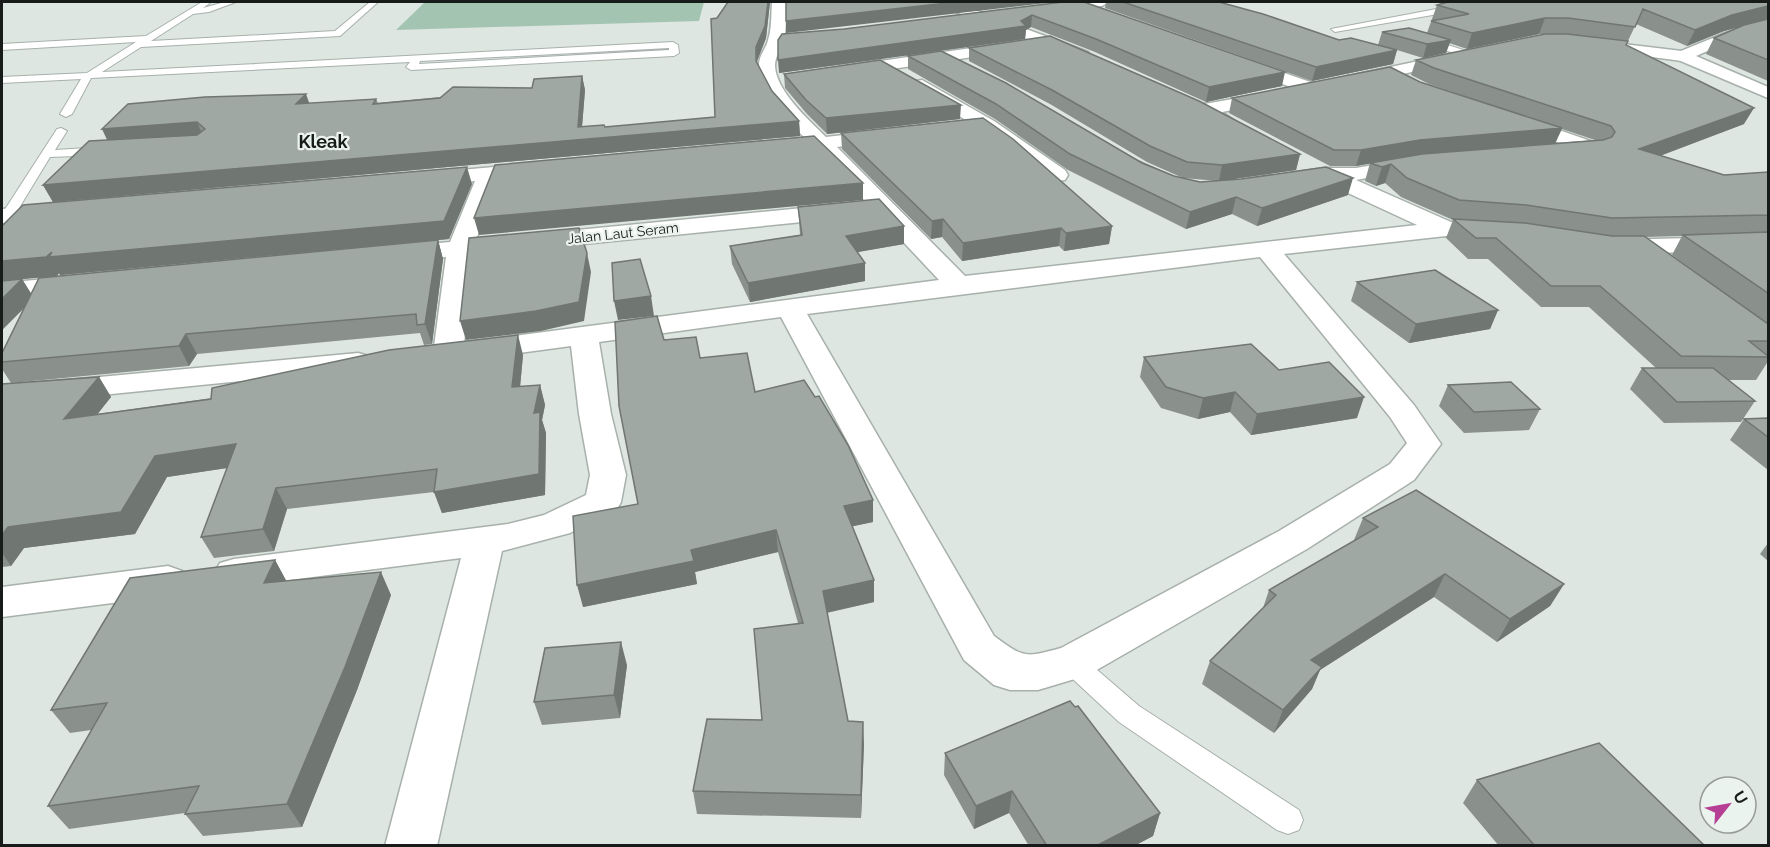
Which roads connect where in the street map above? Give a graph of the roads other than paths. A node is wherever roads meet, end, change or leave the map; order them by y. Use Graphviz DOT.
graph roads {
  1 [pos="207,2"];
  2 [pos="232,2"];
  3 [pos="374,2"];
  4 [pos="779,2"];
  5 [pos="943,2"];
  6 [pos="1439,2"];
  7 [pos="1503,2"];
  8 [pos="1072,3"];
  9 [pos="1462,6"];
  10 [pos="1104,8"];
  11 [pos="1032,10"];
  12 [pos="190,12"];
  13 [pos="1011,12"];
  14 [pos="979,16"];
  15 [pos="946,21"];
  16 [pos="1368,23"];
  17 [pos="1768,25"];
  18 [pos="1388,30"];
  19 [pos="1328,32"];
  20 [pos="74,33"];
  21 [pos="1409,36"];
  22 [pos="145,41"];
  23 [pos="1051,42"];
  24 [pos="1348,43"];
  25 [pos="1578,43"];
  26 [pos="54,44"];
  27 [pos="2,46"];
  28 [pos="1493,50"];
  29 [pos="1470,55"];
  30 [pos="548,56"];
  31 [pos="1682,56"];
  32 [pos="944,57"];
  33 [pos="1236,61"];
  34 [pos="1097,62"];
  35 [pos="1391,64"];
  36 [pos="883,66"];
  37 [pos="973,71"];
  38 [pos="827,74"];
  39 [pos="88,76"];
  40 [pos="792,79"];
  41 [pos="2,80"];
  42 [pos="769,82"];
  43 [pos="1414,86"];
  44 [pos="1313,89"];
  45 [pos="1768,93"];
  46 [pos="1187,102"];
  47 [pos="1204,111"];
  48 [pos="66,114"];
  49 [pos="1493,114"];
  50 [pos="987,125"];
  51 [pos="952,129"];
  52 [pos="61,131"];
  53 [pos="905,134"];
  54 [pos="1251,137"];
  55 [pos="823,144"];
  56 [pos="114,150"];
  57 [pos="756,150"];
  58 [pos="46,154"];
  59 [pos="1543,154"];
  60 [pos="1293,158"];
  61 [pos="1438,161"];
  62 [pos="559,168"];
  63 [pos="489,174"];
  64 [pos="1324,174"];
  65 [pos="1057,175"];
  66 [pos="407,181"];
  67 [pos="1281,181"];
  68 [pos="886,207"];
  69 [pos="78,209"];
  70 [pos="4,217"];
  71 [pos="1446,228"];
  72 [pos="1517,234"];
  73 [pos="1768,243"];
  74 [pos="1592,246"];
  75 [pos="1641,247"];
  76 [pos="460,249"];
  77 [pos="1266,249"];
  78 [pos="366,258"];
  79 [pos="1678,274"];
  80 [pos="96,282"];
  81 [pos="959,285"];
  82 [pos="2,291"];
  83 [pos="790,309"];
  84 [pos="584,336"];
  85 [pos="390,359"];
  86 [pos="2,396"];
  87 [pos="485,541"];
  88 [pos="2,602"];
  89 [pos="1072,663"];
  90 [pos="1288,820"];
  91 [pos="407,844"];
  1 -- 12 [label="lane"];
  2 -- 12 [label="lane"];
  3 -- 22 [label="lane"];
  4 -- 42 [label="street"];
  5 -- 14 [label="street"];
  6 -- 9 [label="lane"];
  7 -- 9 [label="lane"];
  8 -- 10 [label="street"];
  8 -- 11 [label="street"];
  9 -- 16 [label="lane"];
  12 -- 22 [label="lane"];
  13 -- 14 [label="street"];
  14 -- 15 [label="street"];
  14 -- 23 [label="street"];
  16 -- 18 [label="lane"];
  16 -- 19 [label="lane"];
  17 -- 31 [label="street"];
  19 -- 24 [label="street"];
  20 -- 26 [label="lane"];
  21 -- 29 [label="lane"];
  22 -- 26 [label="lane"];
  22 -- 39 [label="lane"];
  23 -- 32 [label="street"];
  23 -- 34 [label="street"];
  25 -- 31 [label="street"];
  26 -- 27 [label="lane"];
  28 -- 29 [label="street"];
  29 -- 35 [label="street"];
  30 -- 30 [label="lane"];
  30 -- 39 [label="lane"];
  31 -- 45 [label="street"];
  32 -- 36 [label="street"];
  32 -- 37 [label="street"];
  33 -- 44 [label="street"];
  35 -- 43 [label="street"];
  35 -- 44 [label="street"];
  36 -- 38 [label="street"];
  36 -- 50 [label="street"];
  39 -- 41 [label="lane"];
  39 -- 48 [label="lane"];
  40 -- 42 [label="street"];
  42 -- 55 [label="street"];
  44 -- 47 [label="street"];
  46 -- 47 [label="street"];
  47 -- 54 [label="street"];
  49 -- 59 [label="street"];
  50 -- 51 [label="street"];
  50 -- 65 [label="street"];
  52 -- 58 [label="lane"];
  53 -- 55 [label="street"];
  55 -- 57 [label="street"];
  55 -- 68 [label="street"];
  56 -- 58 [label="lane"];
  58 -- 70 [label="lane"];
  60 -- 64 [label="street"];
  61 -- 64 [label="street"];
  62 -- 63 [label="street"];
  63 -- 66 [label="street"];
  63 -- 76 [label="street"];
  64 -- 67 [label="street"];
  64 -- 71 [label="street"];
  68 -- 76 [label="street, Jalan Laut Seram"];
  68 -- 81 [label="street"];
  69 -- 70 [label="street"];
  71 -- 72 [label="street"];
  71 -- 77 [label="street"];
  73 -- 75 [label="street"];
  74 -- 75 [label="street"];
  75 -- 79 [label="street"];
  76 -- 78 [label="street, Jalan Laut Seram"];
  76 -- 84 [label="street"];
  77 -- 81 [label="street"];
  77 -- 89 [label="street"];
  80 -- 82 [label="street"];
  81 -- 83 [label="street"];
  83 -- 84 [label="street"];
  83 -- 89 [label="street"];
  84 -- 87 [label="street"];
  85 -- 86 [label="street"];
  87 -- 88 [label="street"];
  87 -- 91 [label="street"];
  89 -- 90 [label="lane"];
}
